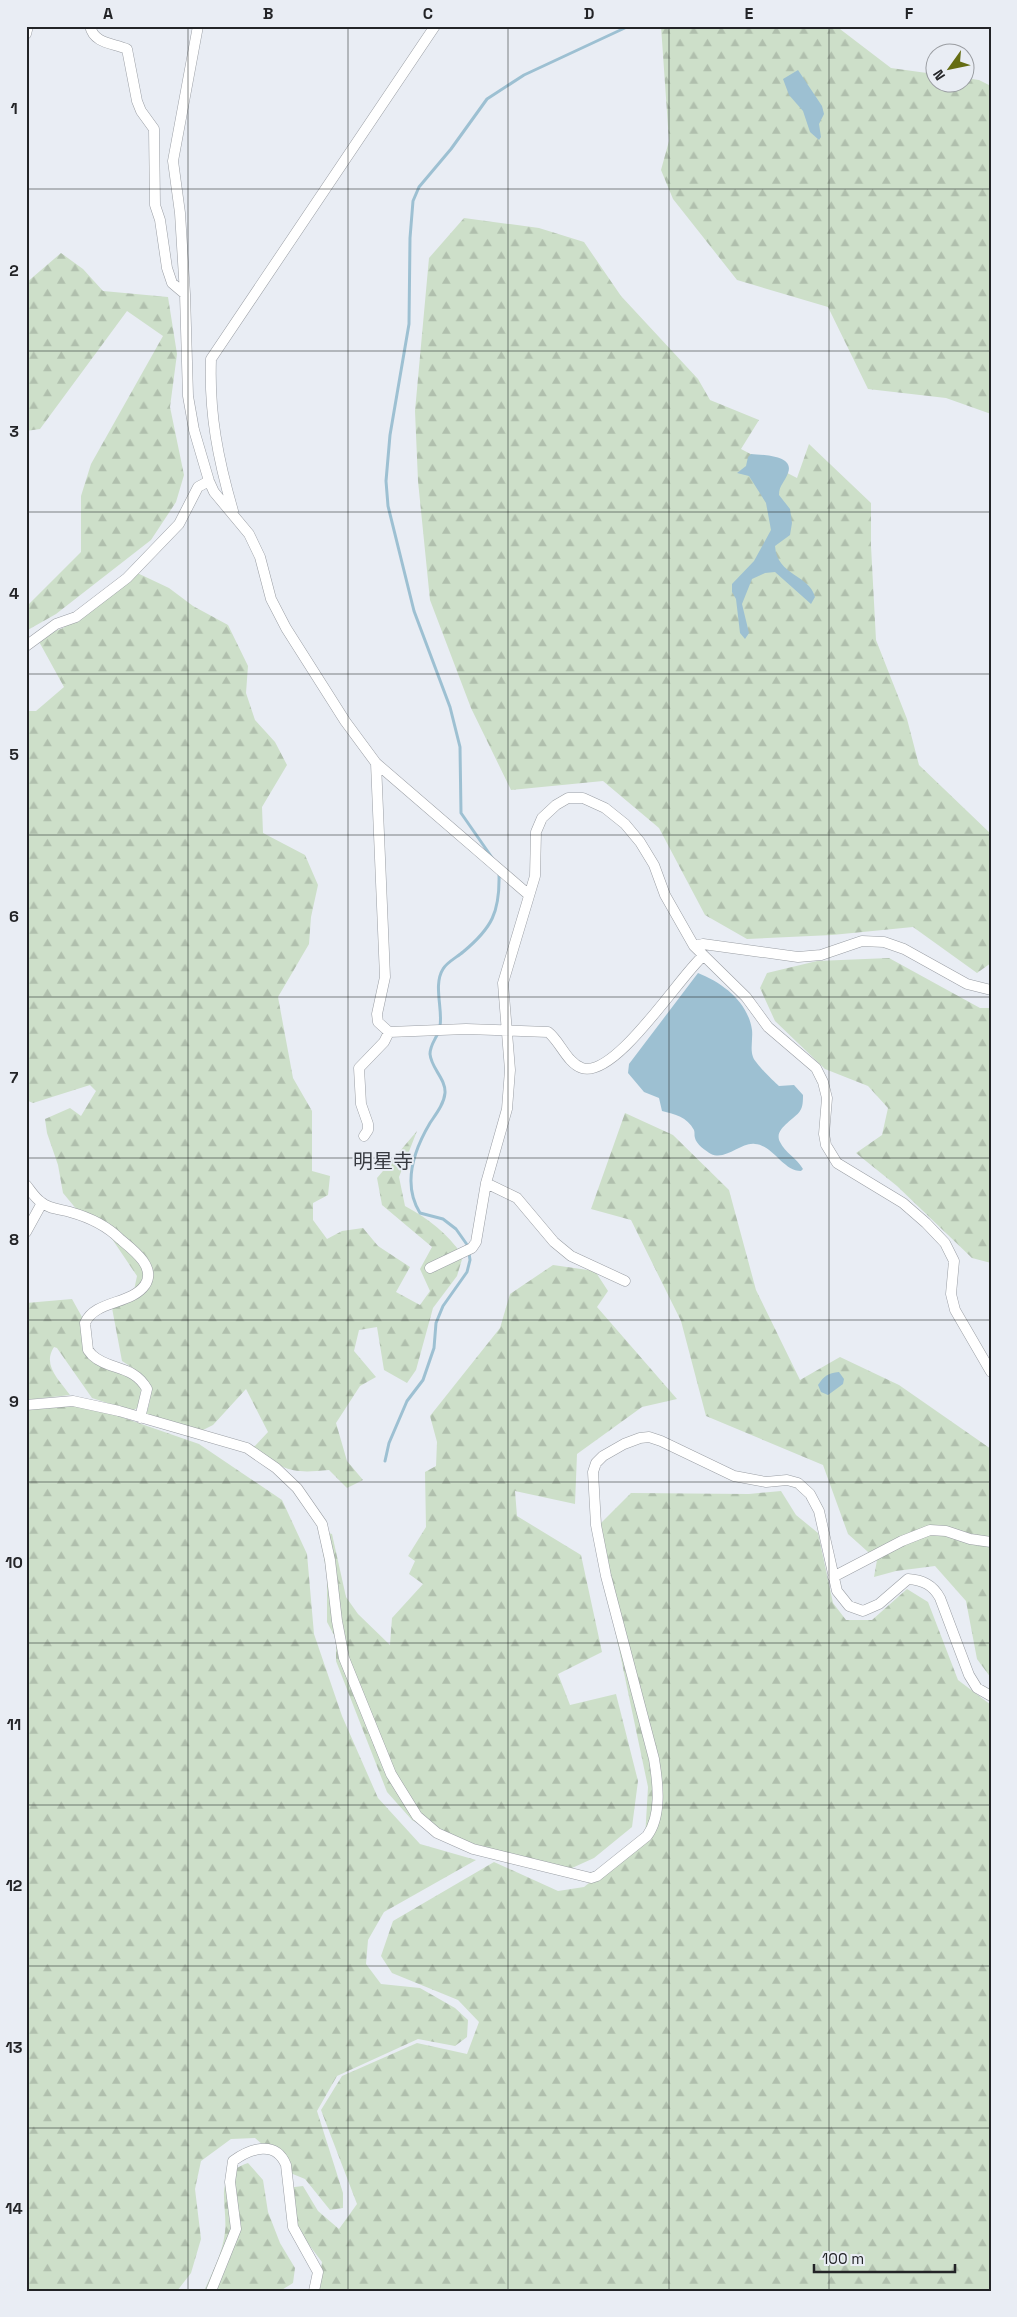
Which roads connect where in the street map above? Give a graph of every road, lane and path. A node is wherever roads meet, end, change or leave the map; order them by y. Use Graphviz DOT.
graph roads {
  1 [pos="28,26"];
  2 [pos="90,26"];
  3 [pos="198,26"];
  4 [pos="435,26"];
  5 [pos="26,34"];
  6 [pos="185,294"];
  7 [pos="208,480"];
  8 [pos="234,515"];
  9 [pos="26,646"];
  10 [pos="376,763"];
  11 [pos="529,895"];
  12 [pos="694,946"];
  13 [pos="703,956"];
  14 [pos="991,990"];
  15 [pos="389,1032"];
  16 [pos="506,1032"];
  17 [pos="364,1136"];
  18 [pos="486,1183"];
  19 [pos="26,1185"];
  20 [pos="42,1203"];
  21 [pos="26,1232"];
  22 [pos="430,1268"];
  23 [pos="625,1281"];
  24 [pos="991,1372"];
  25 [pos="26,1404"];
  26 [pos="140,1418"];
  27 [pos="991,1542"];
  28 [pos="833,1578"];
  29 [pos="991,1696"];
  30 [pos="211,2291"];
  31 [pos="314,2291"];
  1 -- 5 [label="street"];
  2 -- 6 [label="street"];
  3 -- 6 [label="street"];
  4 -- 8 [label="street"];
  6 -- 7 [label="street"];
  7 -- 8 [label="street"];
  7 -- 9 [label="street"];
  8 -- 10 [label="street"];
  10 -- 11 [label="street"];
  10 -- 15 [label="street"];
  11 -- 12 [label="street"];
  11 -- 16 [label="street"];
  12 -- 13 [label="street"];
  12 -- 14 [label="street"];
  13 -- 16 [label="street"];
  13 -- 24 [label="street"];
  15 -- 16 [label="street"];
  15 -- 17 [label="street"];
  16 -- 18 [label="street"];
  18 -- 22 [label="street"];
  18 -- 23 [label="street"];
  19 -- 20 [label="street"];
  20 -- 21 [label="street"];
  20 -- 26 [label="street"];
  25 -- 26 [label="street"];
  26 -- 28 [label="street"];
  27 -- 28 [label="street"];
  28 -- 29 [label="street"];
  30 -- 31 [label="street"];
}
